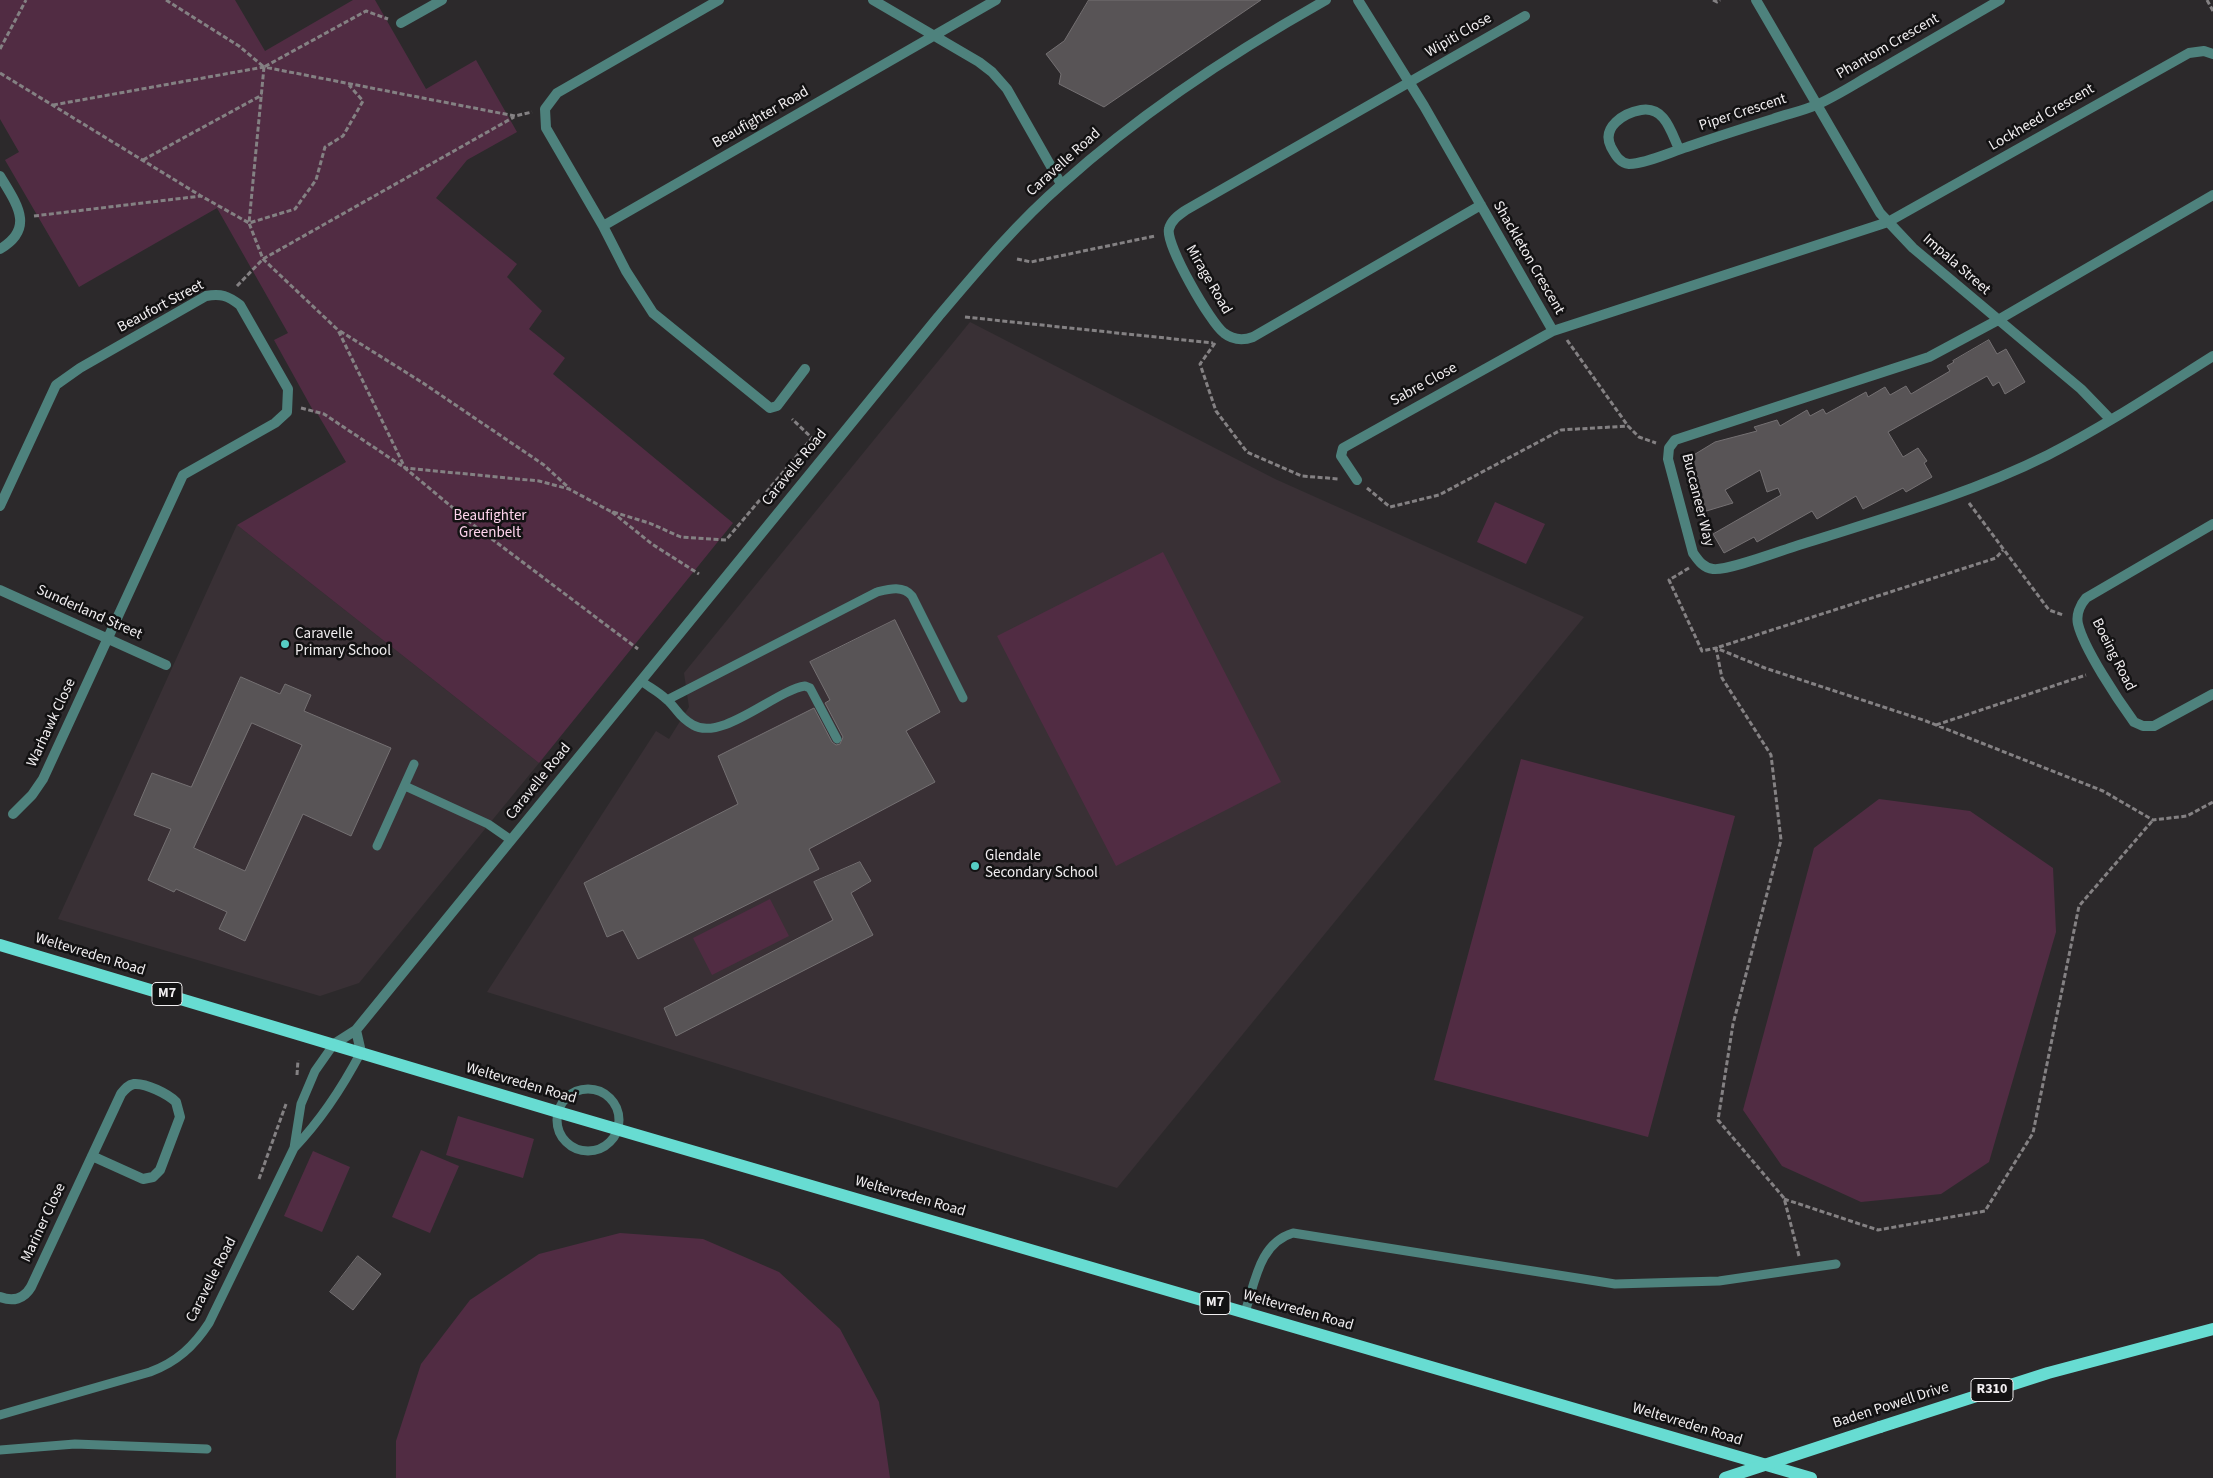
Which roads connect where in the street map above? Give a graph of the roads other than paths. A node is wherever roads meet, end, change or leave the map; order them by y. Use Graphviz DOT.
graph roads {
  1 [pos="442,0"];
  2 [pos="719,0"];
  3 [pos="874,0"];
  4 [pos="996,0"];
  5 [pos="1326,0"];
  6 [pos="1358,0"];
  7 [pos="1756,0"];
  8 [pos="2000,0"];
  9 [pos="1525,16"];
  10 [pos="401,23"];
  11 [pos="934,37"];
  12 [pos="2213,54"];
  13 [pos="1408,83"];
  14 [pos="1817,105"];
  15 [pos="1679,149"];
  16 [pos="0,176"];
  17 [pos="1061,184"];
  18 [pos="2213,195"];
  19 [pos="1480,205"];
  20 [pos="1888,222"];
  21 [pos="603,226"];
  22 [pos="0,249"];
  23 [pos="1998,320"];
  24 [pos="1557,330"];
  25 [pos="2213,356"];
  26 [pos="805,369"];
  27 [pos="2110,419"];
  28 [pos="1357,480"];
  29 [pos="0,506"];
  30 [pos="2213,524"];
  31 [pos="0,590"];
  32 [pos="109,638"];
  33 [pos="166,665"];
  34 [pos="641,681"];
  35 [pos="2213,694"];
  36 [pos="963,698"];
  37 [pos="667,700"];
  38 [pos="837,739"];
  39 [pos="414,764"];
  40 [pos="404,786"];
  41 [pos="13,814"];
  42 [pos="511,840"];
  43 [pos="377,846"];
  44 [pos="0,945"];
  45 [pos="356,1030"];
  46 [pos="334,1044"];
  47 [pos="361,1052"];
  48 [pos="558,1112"];
  49 [pos="619,1128"];
  50 [pos="294,1148"];
  51 [pos="92,1156"];
  52 [pos="1836,1264"];
  53 [pos="0,1297"];
  54 [pos="1245,1312"];
  55 [pos="2213,1329"];
  56 [pos="0,1415"];
  57 [pos="0,1450"];
  58 [pos="207,1450"];
  59 [pos="1726,1478"];
  60 [pos="1811,1478"];
  1 -- 10 [label="street"];
  2 -- 21 [label="street"];
  3 -- 11 [label="street"];
  4 -- 11 [label="street, Beaufighter Road"];
  5 -- 17 [label="street, Caravelle Road"];
  6 -- 13 [label="street, Shackleton Crescent"];
  7 -- 14 [label="street, Impala Street"];
  8 -- 14 [label="street, Phantom Crescent"];
  9 -- 13 [label="street, Wipiti Close"];
  11 -- 17 [label="street"];
  11 -- 21 [label="street, Beaufighter Road"];
  12 -- 20 [label="street, Lockheed Crescent"];
  13 -- 19 [label="street, Shackleton Crescent"];
  13 -- 19 [label="street, Mirage Road"];
  14 -- 15 [label="street, Piper Crescent"];
  14 -- 20 [label="street, Impala Street"];
  15 -- 15 [label="street, Piper Crescent"];
  16 -- 22 [label="street"];
  17 -- 34 [label="street, Caravelle Road"];
  18 -- 23 [label="street"];
  19 -- 24 [label="street, Shackleton Crescent"];
  20 -- 23 [label="street, Impala Street"];
  20 -- 24 [label="street, Shackleton Crescent"];
  21 -- 26 [label="street"];
  23 -- 27 [label="street, Impala Street"];
  23 -- 27 [label="street, Buccaneer Way"];
  24 -- 28 [label="street, Sabre Close"];
  25 -- 27 [label="street"];
  29 -- 32 [label="street, Beaufort Street"];
  30 -- 35 [label="street, Boeing Road"];
  31 -- 32 [label="street, Sunderland Street"];
  32 -- 33 [label="street, Sunderland Street"];
  32 -- 41 [label="street, Warhawk Close"];
  34 -- 37 [label="lane"];
  34 -- 42 [label="street, Caravelle Road"];
  36 -- 37 [label="lane"];
  37 -- 38 [label="lane"];
  39 -- 40 [label="lane"];
  40 -- 42 [label="lane"];
  40 -- 43 [label="lane"];
  42 -- 45 [label="street, Caravelle Road"];
  44 -- 46 [label="main road, Weltevreden Road / M7"];
  45 -- 46 [label="street, Caravelle Road"];
  45 -- 47 [label="street"];
  46 -- 47 [label="main road, Weltevreden Road / M7"];
  46 -- 50 [label="lane, Caravelle Road"];
  47 -- 48 [label="main road, Weltevreden Road / M7"];
  47 -- 50 [label="lane, Caravelle Road"];
  48 -- 49 [label="main road, Weltevreden Road / M7"];
  48 -- 49 [label="lane"];
  48 -- 49 [label="lane"];
  49 -- 54 [label="main road, Weltevreden Road / M7"];
  50 -- 56 [label="lane, Caravelle Road"];
  51 -- 51 [label="street, Mariner Close"];
  51 -- 53 [label="street, Mariner Close"];
  52 -- 54 [label="lane"];
  54 -- 60 [label="main road, Weltevreden Road / M7"];
  55 -- 59 [label="main road, Baden Powell Drive / R310, bridge"];
  57 -- 58 [label="lane"];
}
